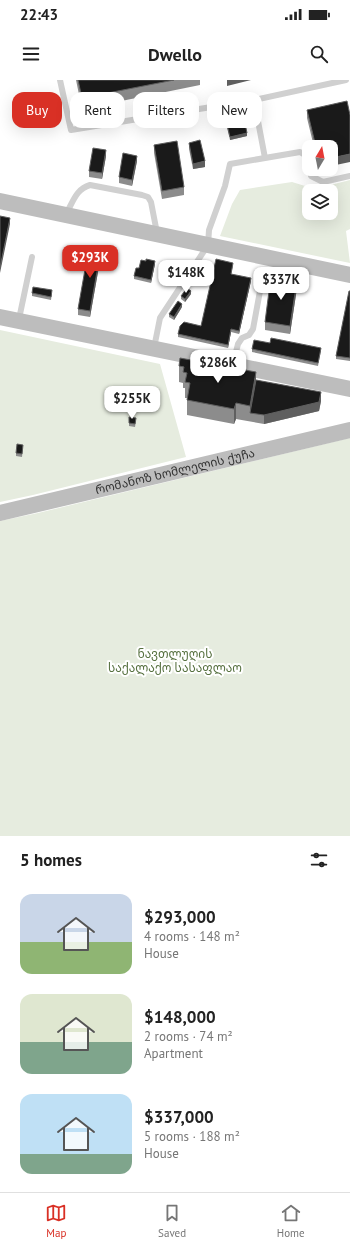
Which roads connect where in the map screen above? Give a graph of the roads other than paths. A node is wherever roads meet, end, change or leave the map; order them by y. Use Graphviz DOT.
graph roads {
  1 [pos="60,80"];
  2 [pos="346,80"];
  3 [pos="262,98"];
  4 [pos="207,108"];
  5 [pos="259,128"];
  6 [pos="265,158"];
  7 [pos="350,176"];
  8 [pos="0,201"];
  9 [pos="66,215"];
  10 [pos="157,234"];
  11 [pos="208,245"];
  12 [pos="32,256"];
  13 [pos="350,275"];
  14 [pos="260,291"];
  15 [pos="0,317"];
  16 [pos="18,321"];
  17 [pos="154,349"];
  18 [pos="233,365"];
  19 [pos="350,389"];
  20 [pos="347,430"];
  21 [pos="0,513"];
  1 -- 4 [label="lane"];
  2 -- 3 [label="lane"];
  5 -- 6 [label="lane"];
  6 -- 7 [label="lane"];
  6 -- 11 [label="lane"];
  8 -- 9 [label="main road"];
  9 -- 10 [label="main road"];
  9 -- 10 [label="lane"];
  10 -- 11 [label="main road"];
  11 -- 13 [label="main road"];
  11 -- 17 [label="lane"];
  12 -- 16 [label="lane"];
  14 -- 18 [label="lane"];
  15 -- 16 [label="main road"];
  16 -- 17 [label="main road"];
  17 -- 18 [label="main road"];
  18 -- 19 [label="main road"];
  20 -- 21 [label="main road, რომანოზ ხომლელის ქუჩა"];
}
